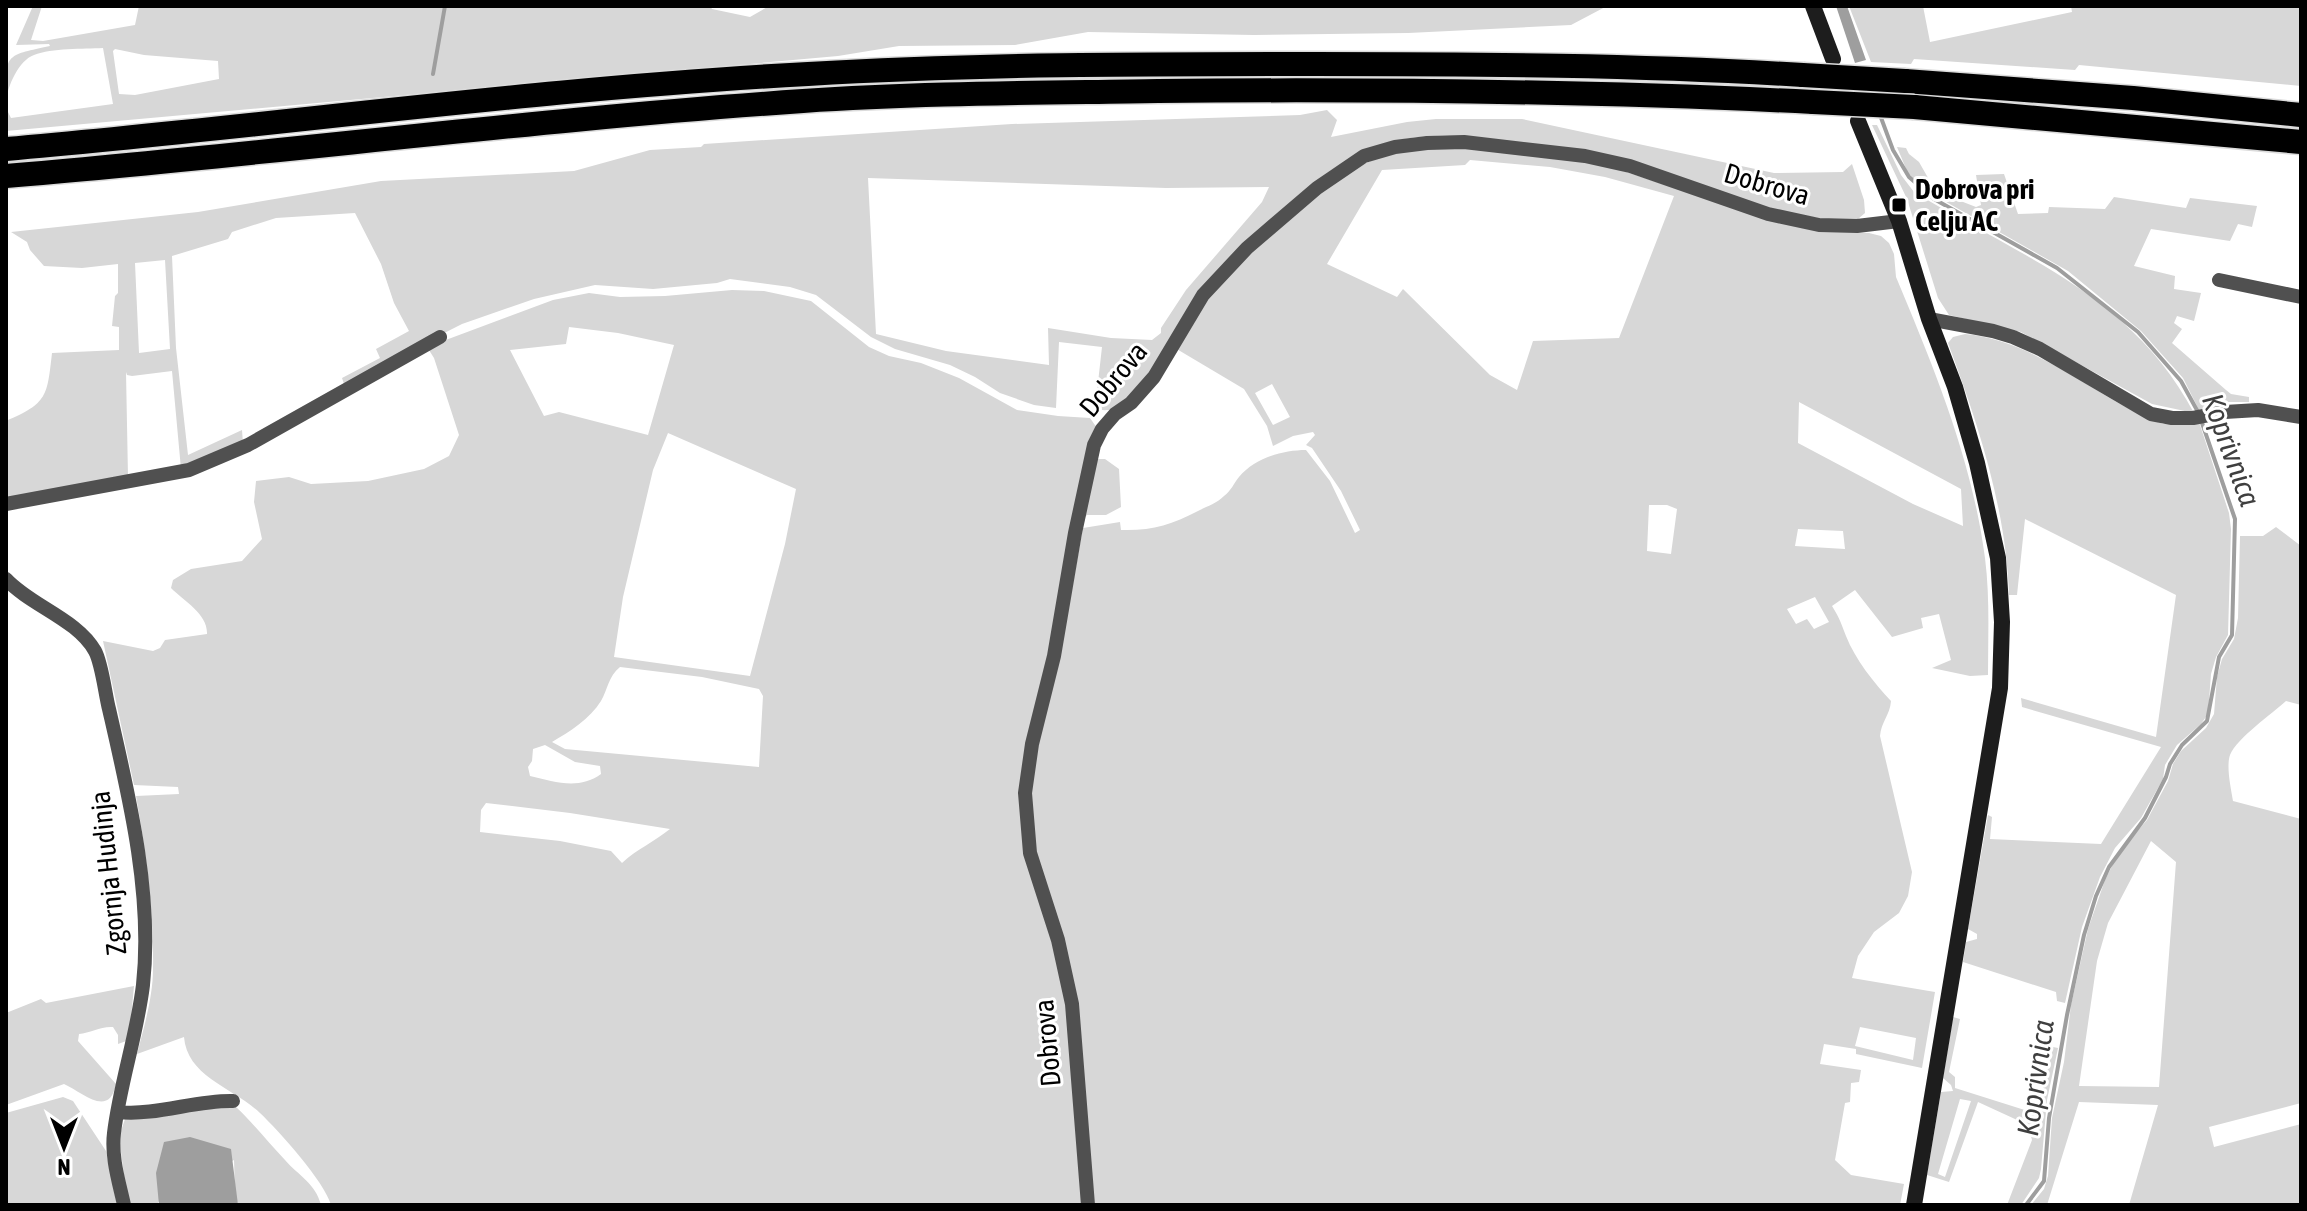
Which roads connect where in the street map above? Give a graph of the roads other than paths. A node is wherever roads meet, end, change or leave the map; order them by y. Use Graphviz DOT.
graph roads {
  1 [pos="1813,6"];
  2 [pos="1833,59"];
  3 [pos="2301,115"];
  4 [pos="1858,121"];
  5 [pos="2301,142"];
  6 [pos="6,149"];
  7 [pos="6,176"];
  8 [pos="1899,221"];
  9 [pos="2219,280"];
  10 [pos="2301,297"];
  11 [pos="1929,319"];
  12 [pos="440,337"];
  13 [pos="2301,417"];
  14 [pos="6,504"];
  15 [pos="6,579"];
  16 [pos="233,1101"];
  17 [pos="118,1112"];
  18 [pos="124,1205"];
  19 [pos="1088,1205"];
  20 [pos="1914,1205"];
  1 -- 2 [label="street"];
  3 -- 6 [label="highway, bridge"];
  4 -- 8 [label="street"];
  5 -- 7 [label="highway, bridge"];
  8 -- 11 [label="street"];
  8 -- 19 [label="street, Dobrova"];
  9 -- 10 [label="street"];
  11 -- 13 [label="street"];
  11 -- 20 [label="street"];
  12 -- 14 [label="street"];
  15 -- 17 [label="street, Zgornja Hudinja"];
  16 -- 17 [label="street"];
  17 -- 18 [label="street, Zgornja Hudinja"];
}
